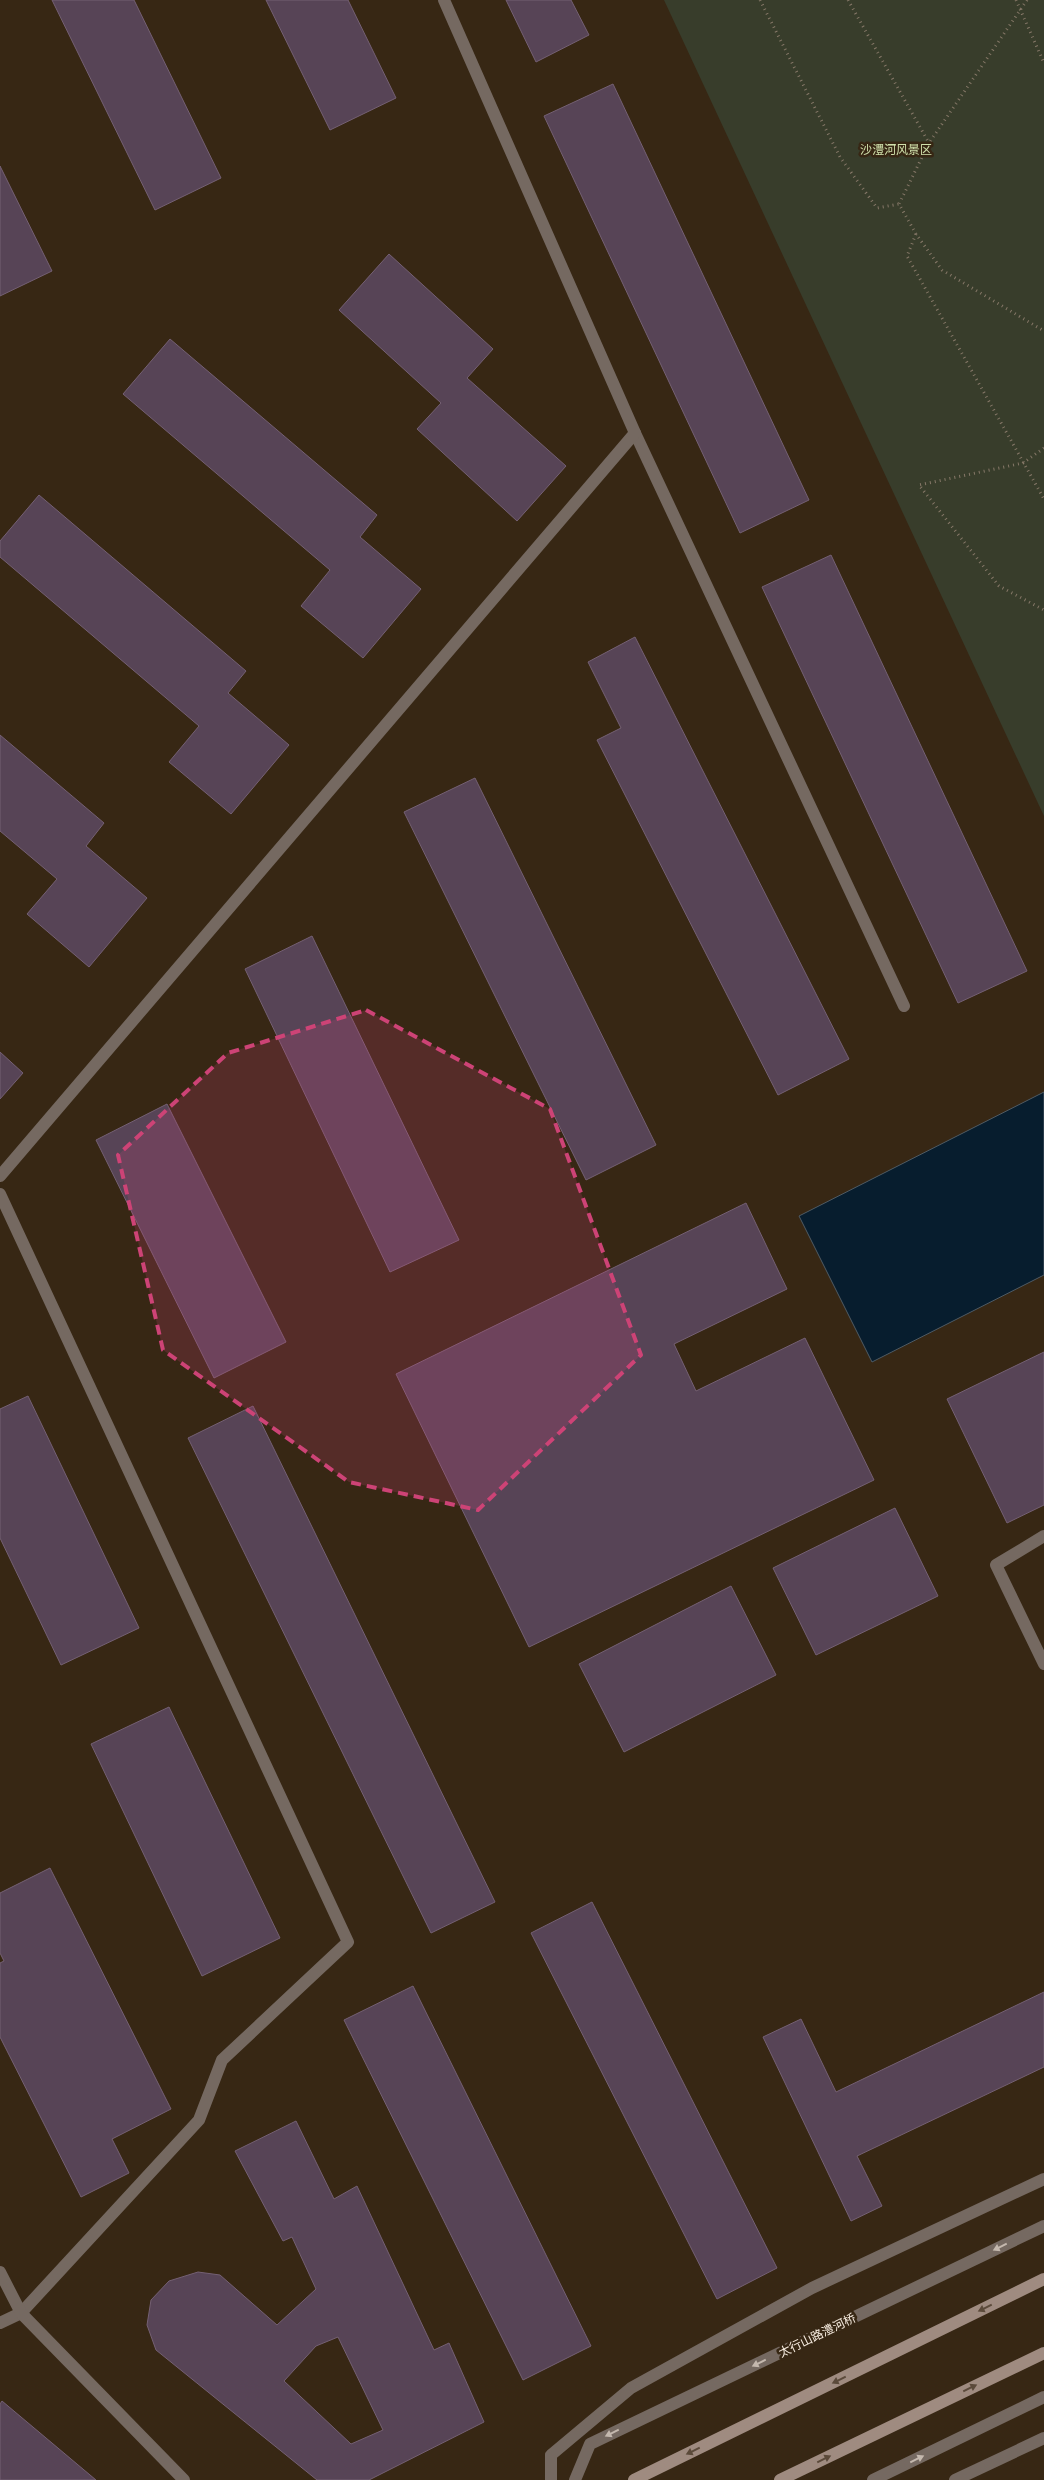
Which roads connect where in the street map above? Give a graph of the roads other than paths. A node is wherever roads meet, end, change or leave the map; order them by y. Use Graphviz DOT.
graph roads {
  1 [pos="444,0"];
  2 [pos="635,433"];
  3 [pos="904,1006"];
  4 [pos="0,1176"];
  5 [pos="0,1194"];
  6 [pos="1044,1536"];
  7 [pos="1044,1664"];
  8 [pos="1044,2179"];
  9 [pos="1044,2226"];
  10 [pos="0,2272"];
  11 [pos="1044,2279"];
  12 [pos="21,2313"];
  13 [pos="0,2323"];
  14 [pos="1044,2353"];
  15 [pos="1044,2397"];
  16 [pos="1044,2438"];
  17 [pos="184,2480"];
  18 [pos="552,2480"];
  19 [pos="574,2480"];
  20 [pos="634,2480"];
  21 [pos="780,2480"];
  22 [pos="873,2480"];
  23 [pos="956,2480"];
  1 -- 2 [label="street"];
  2 -- 3 [label="street"];
  2 -- 4 [label="street"];
  5 -- 12 [label="street"];
  6 -- 7 [label="street"];
  8 -- 18 [label="street"];
  9 -- 19 [label="street, 太行山路澧河桥, one-way"];
  10 -- 12 [label="street"];
  11 -- 20 [label="main road, one-way"];
  12 -- 13 [label="street"];
  12 -- 17 [label="street"];
  21 -- 14 [label="main road, one-way"];
  22 -- 15 [label="street, one-way"];
  16 -- 23 [label="street"];
}
